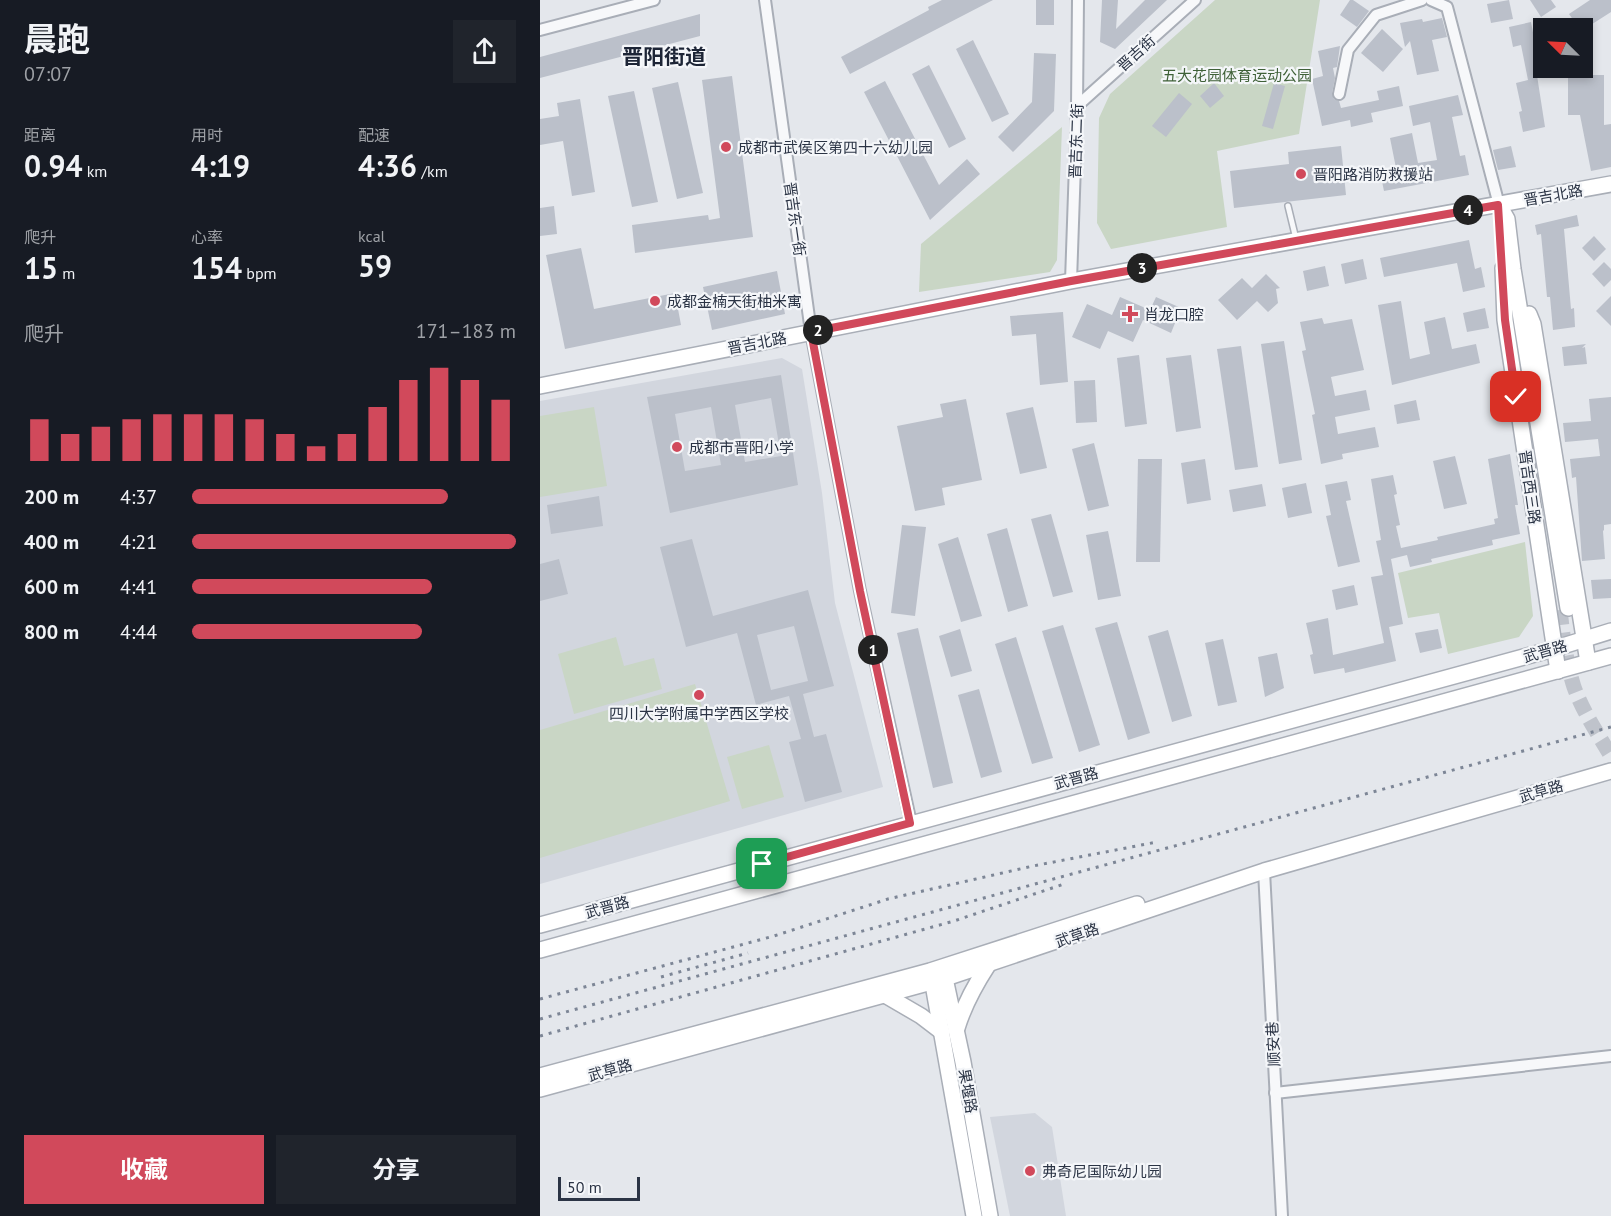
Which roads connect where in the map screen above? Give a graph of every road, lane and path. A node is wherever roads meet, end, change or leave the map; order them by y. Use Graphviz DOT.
graph roads {
  1 [pos="654,0"];
  2 [pos="765,0"];
  3 [pos="1078,0"];
  4 [pos="1195,0"];
  5 [pos="1422,0"];
  6 [pos="1431,0"];
  7 [pos="540,30"];
  8 [pos="1339,94"];
  9 [pos="1077,105"];
  10 [pos="1611,184"];
  11 [pos="1498,205"];
  12 [pos="1288,206"];
  13 [pos="1297,241"];
  14 [pos="1508,268"];
  15 [pos="1071,281"];
  16 [pos="811,332"];
  17 [pos="540,386"];
  18 [pos="1564,609"];
  19 [pos="1611,631"];
  20 [pos="1585,638"];
  21 [pos="1554,649"];
  22 [pos="1611,656"];
  23 [pos="1588,662"];
  24 [pos="1558,671"];
  25 [pos="1611,762"];
  26 [pos="1611,771"];
  27 [pos="910,823"];
  28 [pos="1264,871"];
  29 [pos="540,925"];
  30 [pos="540,950"];
  31 [pos="988,965"];
  32 [pos="938,974"];
  33 [pos="885,995"];
  34 [pos="949,1031"];
  35 [pos="1611,1056"];
  36 [pos="540,1076"];
  37 [pos="540,1089"];
  38 [pos="1275,1093"];
  39 [pos="974,1216"];
  40 [pos="990,1216"];
  41 [pos="1282,1216"];
  1 -- 7 [label="street"];
  2 -- 16 [label="street, 晋吉东一街"];
  3 -- 9 [label="street, 晋吉东二街"];
  4 -- 9 [label="street, 晋吉街"];
  5 -- 8 [label="street"];
  6 -- 11 [label="street"];
  9 -- 15 [label="street, 晋吉东二街"];
  10 -- 11 [label="street, 晋吉北路"];
  11 -- 13 [label="street, 晋吉北路"];
  11 -- 14 [label="street, 晋吉西三路"];
  12 -- 13 [label="lane"];
  13 -- 15 [label="street, 晋吉北路"];
  14 -- 18 [label="street, 晋吉西三路"];
  14 -- 20 [label="street, 晋吉西三路"];
  14 -- 21 [label="street, 晋吉西三路"];
  15 -- 16 [label="street, 晋吉北路"];
  16 -- 17 [label="street, 晋吉北路"];
  16 -- 27 [label="street, 晋吉东一街"];
  19 -- 20 [label="street, 武晋路"];
  20 -- 21 [label="street, 武晋路"];
  20 -- 23 [label="street, 晋吉西三路"];
  21 -- 24 [label="street, 晋吉西三路"];
  21 -- 27 [label="street, 武晋路"];
  22 -- 23 [label="street, 武晋路"];
  23 -- 24 [label="street, 武晋路"];
  24 -- 30 [label="street, 武晋路"];
  25 -- 32 [label="street, 武草路"];
  26 -- 28 [label="street, 武草路"];
  27 -- 29 [label="street, 武晋路"];
  28 -- 31 [label="street, 武草路"];
  28 -- 38 [label="street, 顺安巷"];
  31 -- 32 [label="street, 武草路"];
  31 -- 34 [label="street"];
  32 -- 33 [label="street, 武草路"];
  32 -- 34 [label="street, 果堰路"];
  32 -- 36 [label="street, 武草路"];
  33 -- 34 [label="street"];
  33 -- 37 [label="street, 武草路"];
  34 -- 39 [label="street, 果堰路"];
  34 -- 40 [label="street, 果堰路"];
  35 -- 38 [label="street"];
  38 -- 41 [label="street, 顺安巷"];
}
